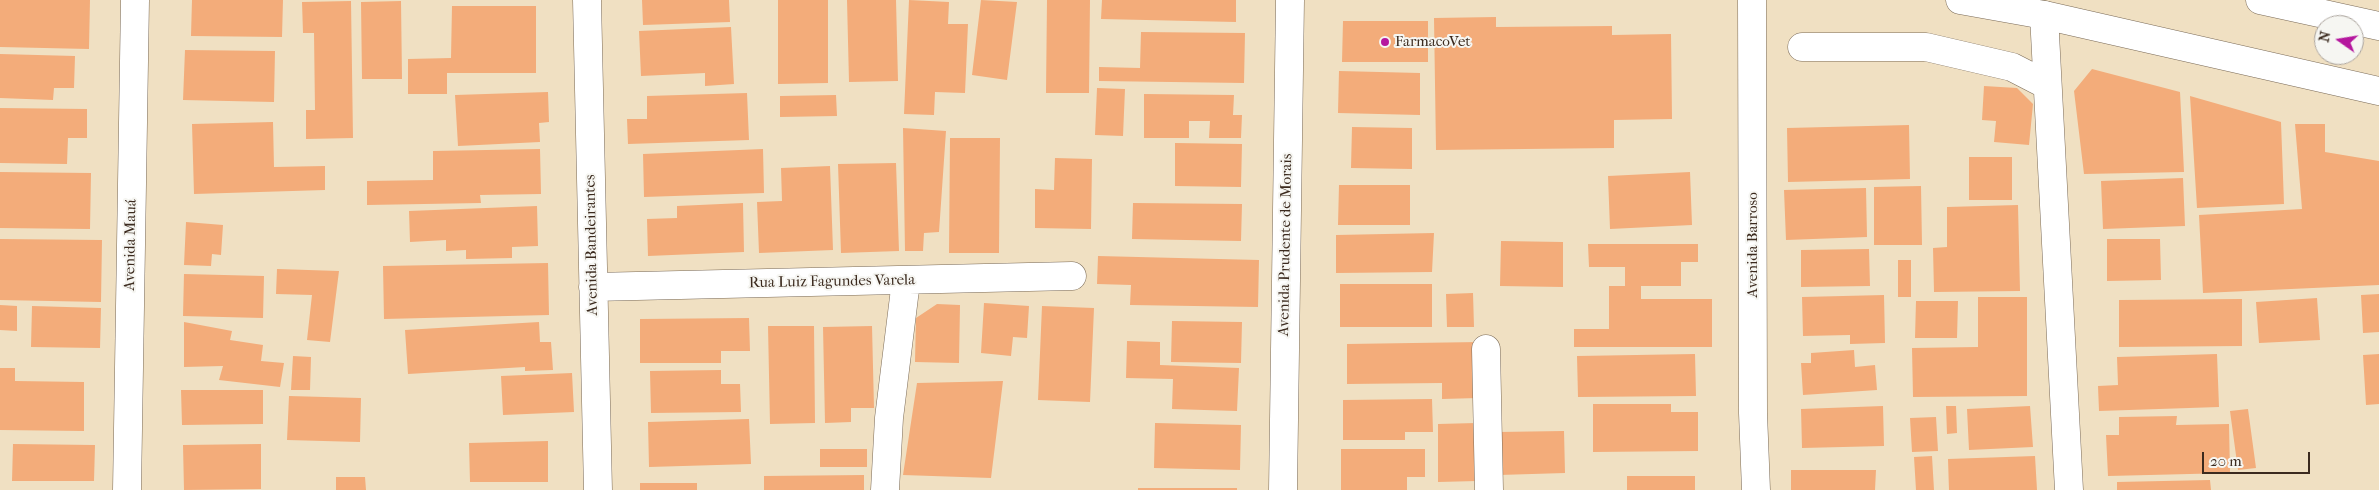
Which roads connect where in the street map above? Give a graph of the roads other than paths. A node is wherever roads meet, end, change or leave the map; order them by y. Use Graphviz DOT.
graph roads {
  1 [pos="135,0"];
  2 [pos="587,0"];
  3 [pos="1290,0"];
  4 [pos="1752,0"];
  5 [pos="1960,0"];
  6 [pos="2260,0"];
  7 [pos="2044,15"];
  8 [pos="2379,26"];
  9 [pos="1802,47"];
  10 [pos="2047,85"];
  11 [pos="2379,91"];
  12 [pos="1072,276"];
  13 [pos="906,281"];
  14 [pos="593,287"];
  15 [pos="1486,349"];
  16 [pos="127,490"];
  17 [pos="598,490"];
  18 [pos="885,490"];
  19 [pos="1283,490"];
  20 [pos="1490,490"];
  21 [pos="1756,490"];
  22 [pos="2069,490"];
  1 -- 16 [label="street, Avenida Mauá"];
  2 -- 14 [label="street, Avenida Bandeirantes"];
  3 -- 19 [label="street, Avenida Prudente de Morais"];
  4 -- 21 [label="street, Avenida Barroso"];
  5 -- 7 [label="street"];
  6 -- 8 [label="street"];
  7 -- 10 [label="street"];
  7 -- 11 [label="street"];
  9 -- 10 [label="street"];
  10 -- 22 [label="street"];
  12 -- 13 [label="street, Rua Luiz Fagundes Varela"];
  13 -- 14 [label="street, Rua Luiz Fagundes Varela"];
  13 -- 18 [label="street"];
  14 -- 17 [label="street, Avenida Bandeirantes"];
  15 -- 20 [label="street"];
}
